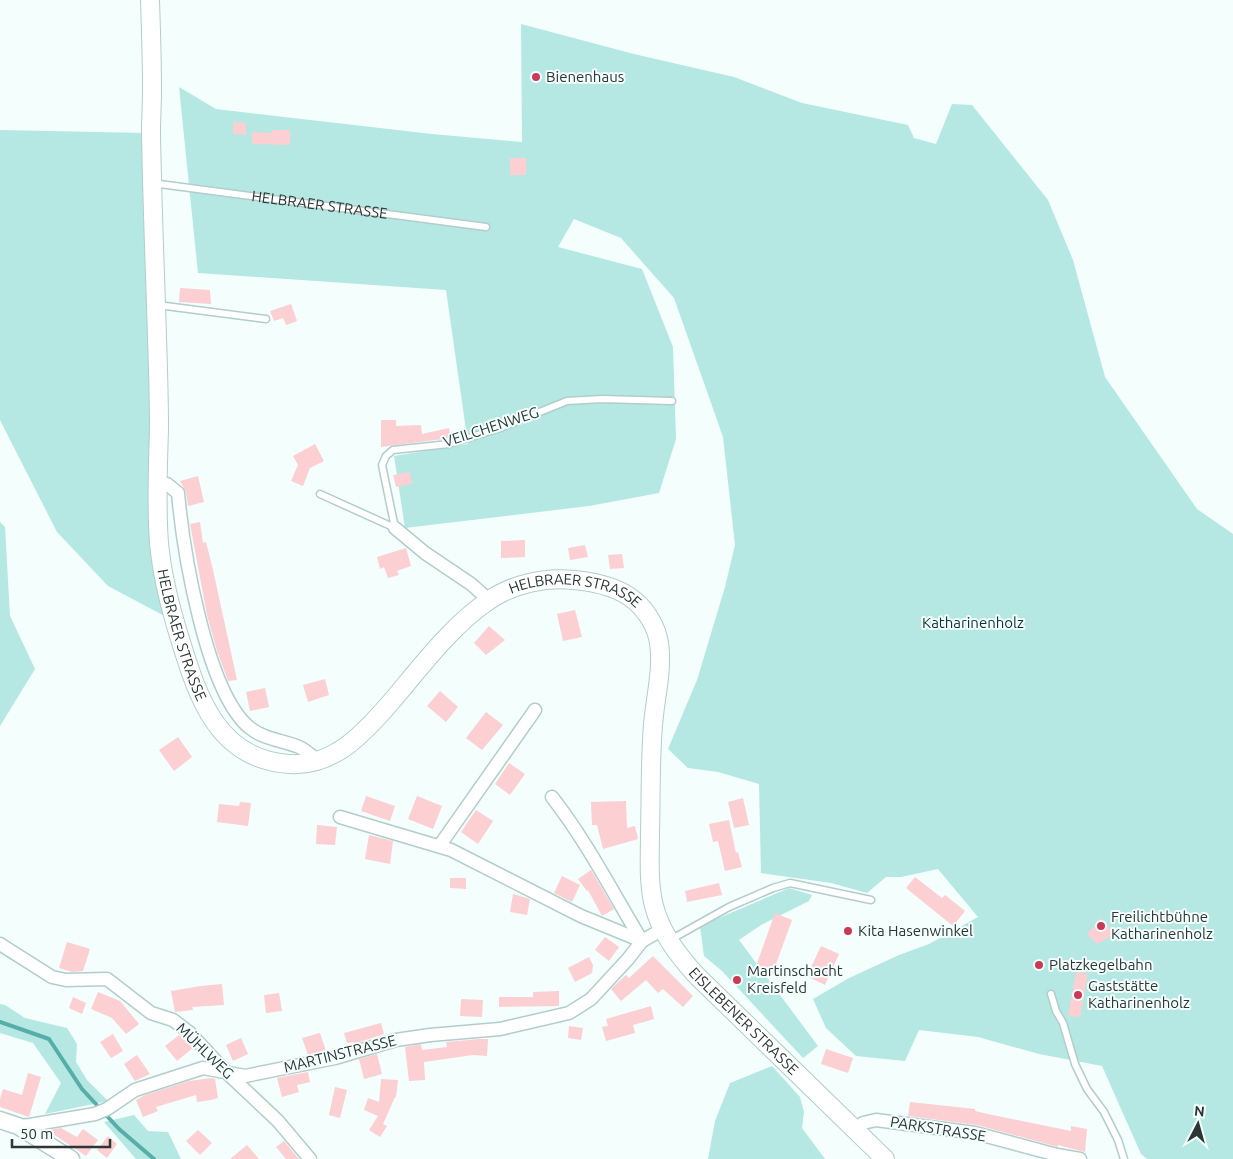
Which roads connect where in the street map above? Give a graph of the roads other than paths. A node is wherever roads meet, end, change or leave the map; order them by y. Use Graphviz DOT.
graph roads {
  1 [pos="150,0"];
  2 [pos="152,183"];
  3 [pos="486,227"];
  4 [pos="156,305"];
  5 [pos="266,319"];
  6 [pos="672,401"];
  7 [pos="157,483"];
  8 [pos="320,494"];
  9 [pos="396,528"];
  10 [pos="489,600"];
  11 [pos="535,710"];
  12 [pos="318,761"];
  13 [pos="552,797"];
  14 [pos="340,817"];
  15 [pos="440,845"];
  16 [pos="650,856"];
  17 [pos="871,900"];
  18 [pos="666,935"];
  19 [pos="642,941"];
  20 [pos="0,944"];
  21 [pos="1051,994"];
  22 [pos="226,1072"];
  23 [pos="0,1120"];
  24 [pos="18,1126"];
  25 [pos="855,1130"];
  26 [pos="70,1159"];
  27 [pos="310,1159"];
  28 [pos="885,1159"];
  29 [pos="1080,1159"];
  30 [pos="1124,1159"];
  1 -- 2 [label="main road, HELBRAER STRASSE"];
  2 -- 3 [label="lane, HELBRAER STRASSE"];
  2 -- 4 [label="main road, HELBRAER STRASSE"];
  4 -- 5 [label="lane"];
  4 -- 7 [label="main road, HELBRAER STRASSE"];
  6 -- 9 [label="lane, VEILCHENWEG"];
  7 -- 12 [label="street, HELBRAER STRASSE"];
  7 -- 12 [label="main road, HELBRAER STRASSE"];
  8 -- 9 [label="lane"];
  9 -- 10 [label="street"];
  10 -- 12 [label="main road, HELBRAER STRASSE"];
  10 -- 16 [label="main road, HELBRAER STRASSE"];
  11 -- 15 [label="street"];
  13 -- 19 [label="street"];
  14 -- 15 [label="street"];
  15 -- 19 [label="street"];
  16 -- 18 [label="main road, EISLEBENER STRASSE"];
  17 -- 18 [label="lane"];
  18 -- 19 [label="street, MARTINSTRASSE"];
  18 -- 25 [label="main road, EISLEBENER STRASSE"];
  19 -- 22 [label="street, MARTINSTRASSE"];
  20 -- 22 [label="street, MÜHLWEG"];
  21 -- 30 [label="lane"];
  22 -- 24 [label="street, MARTINSTRASSE"];
  22 -- 27 [label="street, MÜHLWEG"];
  23 -- 24 [label="street"];
  24 -- 26 [label="street"];
  25 -- 28 [label="main road, EISLEBENER STRASSE"];
  25 -- 29 [label="street, PARKSTRASSE"];
}
